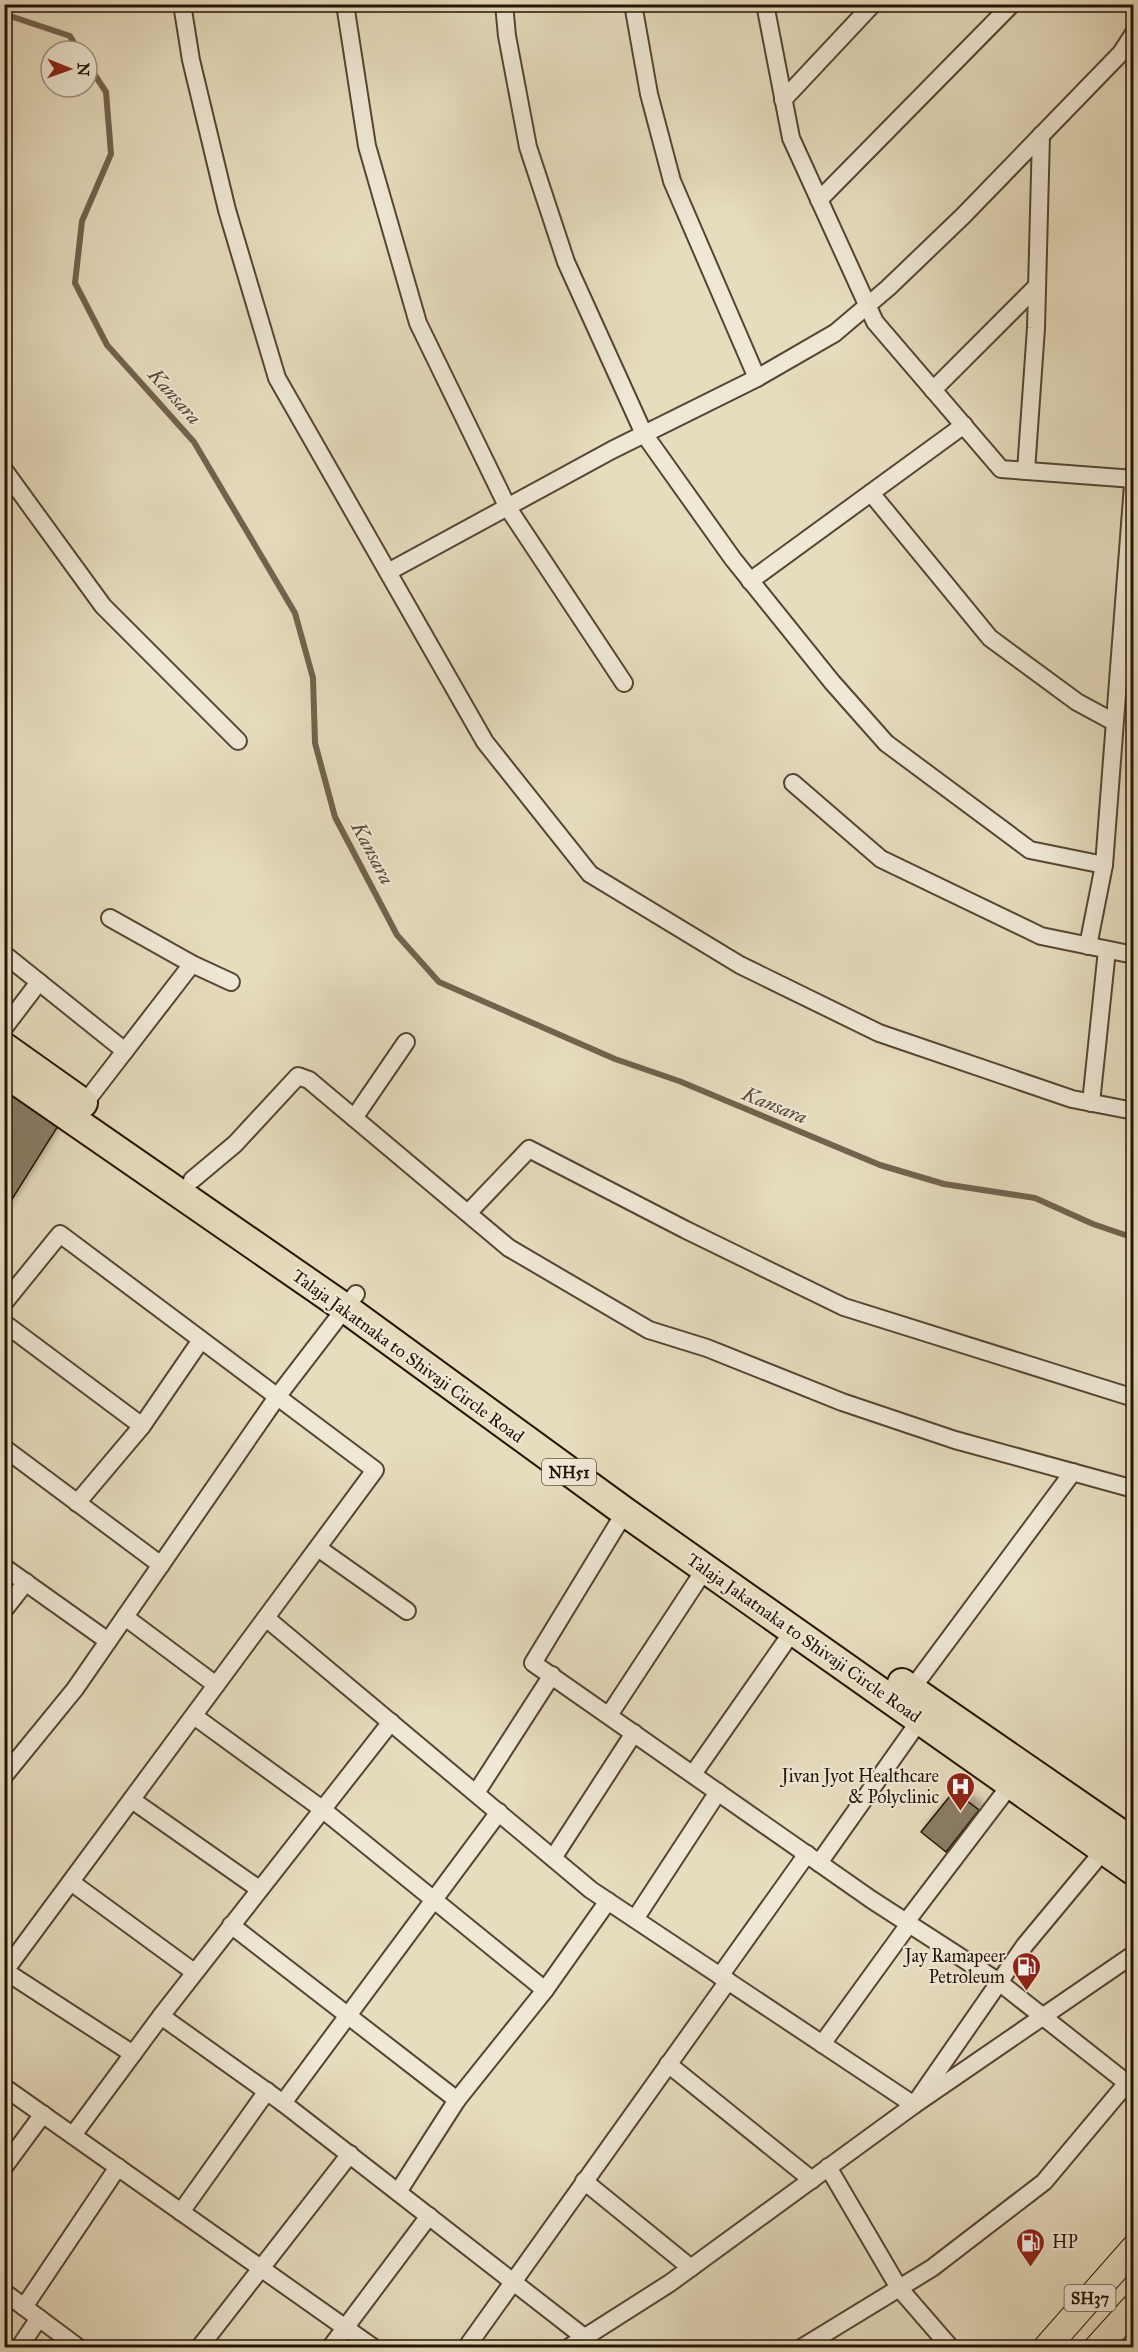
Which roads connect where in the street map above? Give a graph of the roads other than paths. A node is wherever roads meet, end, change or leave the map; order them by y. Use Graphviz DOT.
graph roads {
  1 [pos="182,4"];
  2 [pos="345,4"];
  3 [pos="504,4"];
  4 [pos="633,4"];
  5 [pos="765,4"];
  6 [pos="873,4"];
  7 [pos="1012,4"];
  8 [pos="1134,33"];
  9 [pos="783,100"];
  10 [pos="1041,135"];
  11 [pos="819,200"];
  12 [pos="1037,286"];
  13 [pos="868,305"];
  14 [pos="757,378"];
  15 [pos="933,390"];
  16 [pos="964,425"];
  17 [pos="644,435"];
  18 [pos="4,470"];
  19 [pos="1026,471"];
  20 [pos="1134,472"];
  21 [pos="1133,479"];
  22 [pos="872,493"];
  23 [pos="508,508"];
  24 [pos="388,572"];
  25 [pos="750,581"];
  26 [pos="624,683"];
  27 [pos="1114,722"];
  28 [pos="238,741"];
  29 [pos="793,783"];
  30 [pos="1104,865"];
  31 [pos="110,918"];
  32 [pos="1088,946"];
  33 [pos="1107,950"];
  34 [pos="4,954"];
  35 [pos="1134,955"];
  36 [pos="192,964"];
  37 [pos="39,982"];
  38 [pos="231,982"];
  39 [pos="4,1028"];
  40 [pos="406,1042"];
  41 [pos="4,1047"];
  42 [pos="125,1051"];
  43 [pos="4,1072"];
  44 [pos="1091,1103"];
  45 [pos="84,1104"];
  46 [pos="1134,1111"];
  47 [pos="354,1118"];
  48 [pos="192,1180"];
  49 [pos="468,1213"];
  50 [pos="350,1301"];
  51 [pos="4,1303"];
  52 [pos="4,1323"];
  53 [pos="201,1340"];
  54 [pos="277,1397"];
  55 [pos="1134,1398"];
  56 [pos="142,1426"];
  57 [pos="4,1448"];
  58 [pos="1073,1472"];
  59 [pos="1134,1489"];
  60 [pos="77,1503"];
  61 [pos="625,1512"];
  62 [pos="318,1548"];
  63 [pos="161,1565"];
  64 [pos="4,1567"];
  65 [pos="705,1569"];
  66 [pos="26,1582"];
  67 [pos="4,1610"];
  68 [pos="407,1611"];
  69 [pos="124,1617"];
  70 [pos="266,1618"];
  71 [pos="793,1630"];
  72 [pos="108,1641"];
  73 [pos="552,1675"];
  74 [pos="216,1685"];
  75 [pos="911,1690"];
  76 [pos="609,1715"];
  77 [pos="194,1716"];
  78 [pos="920,1720"];
  79 [pos="390,1722"];
  80 [pos="634,1733"];
  81 [pos="693,1774"];
  82 [pos="4,1776"];
  83 [pos="1011,1784"];
  84 [pos="718,1792"];
  85 [pos="476,1793"];
  86 [pos="132,1800"];
  87 [pos="322,1809"];
  88 [pos="498,1812"];
  89 [pos="1118,1841"];
  90 [pos="553,1858"];
  91 [pos="813,1858"];
  92 [pos="1134,1871"];
  93 [pos="71,1882"];
  94 [pos="259,1889"];
  95 [pos="434,1900"];
  96 [pos="608,1901"];
  97 [pos="635,1919"];
  98 [pos="908,1923"];
  99 [pos="231,1925"];
  100 [pos="1134,1954"];
  101 [pos="6,1968"];
  102 [pos="194,1972"];
  103 [pos="724,1978"];
  104 [pos="999,1982"];
  105 [pos="545,1990"];
  106 [pos="161,2016"];
  107 [pos="348,2016"];
  108 [pos="1044,2017"];
  109 [pos="822,2044"];
  110 [pos="133,2054"];
  111 [pos="668,2064"];
  112 [pos="1130,2086"];
  113 [pos="4,2087"];
  114 [pos="267,2091"];
  115 [pos="457,2100"];
  116 [pos="283,2103"];
  117 [pos="914,2105"];
  118 [pos="44,2114"];
  119 [pos="73,2135"];
  120 [pos="350,2154"];
  121 [pos="4,2167"];
  122 [pos="118,2167"];
  123 [pos="828,2167"];
  124 [pos="812,2180"];
  125 [pos="584,2181"];
  126 [pos="398,2192"];
  127 [pos="181,2212"];
  128 [pos="429,2216"];
  129 [pos="1134,2248"];
  130 [pos="261,2268"];
  131 [pos="691,2268"];
  132 [pos="512,2281"];
  133 [pos="898,2288"];
  134 [pos="4,2292"];
  135 [pos="24,2307"];
  136 [pos="1134,2307"];
  137 [pos="39,2318"];
  138 [pos="345,2328"];
  139 [pos="584,2337"];
  140 [pos="19,2348"];
  141 [pos="79,2348"];
  142 [pos="200,2348"];
  143 [pos="330,2348"];
  144 [pos="374,2348"];
  145 [pos="466,2348"];
  146 [pos="568,2348"];
  147 [pos="801,2348"];
  148 [pos="951,2348"];
  149 [pos="1046,2348"];
  150 [pos="1097,2348"];
  1 -- 24 [label="street"];
  2 -- 23 [label="street"];
  3 -- 17 [label="street"];
  4 -- 14 [label="street"];
  5 -- 9 [label="street"];
  6 -- 9 [label="street"];
  7 -- 11 [label="street"];
  8 -- 10 [label="street"];
  9 -- 11 [label="street"];
  10 -- 12 [label="street"];
  10 -- 13 [label="street"];
  11 -- 13 [label="street"];
  12 -- 15 [label="street"];
  12 -- 19 [label="street"];
  13 -- 14 [label="street"];
  13 -- 15 [label="street"];
  14 -- 17 [label="street"];
  15 -- 16 [label="street"];
  16 -- 19 [label="street"];
  16 -- 22 [label="street"];
  17 -- 23 [label="street"];
  17 -- 25 [label="street"];
  18 -- 28 [label="street"];
  19 -- 21 [label="street"];
  20 -- 21 [label="street"];
  21 -- 27 [label="street"];
  22 -- 25 [label="street"];
  22 -- 27 [label="street"];
  23 -- 24 [label="street"];
  23 -- 26 [label="street"];
  24 -- 44 [label="street"];
  25 -- 30 [label="street"];
  27 -- 30 [label="street"];
  29 -- 32 [label="street"];
  30 -- 32 [label="street"];
  31 -- 36 [label="street"];
  32 -- 33 [label="street"];
  33 -- 35 [label="street"];
  33 -- 44 [label="street"];
  34 -- 37 [label="street"];
  36 -- 38 [label="street"];
  36 -- 42 [label="street"];
  37 -- 39 [label="street"];
  37 -- 42 [label="street"];
  40 -- 47 [label="street"];
  41 -- 45 [label="highway, Talaja Jakatnaka to Shivaji Circle Road / NH51"];
  42 -- 45 [label="street"];
  43 -- 50 [label="highway, Talaja Jakatnaka to Shivaji Circle Road / NH51"];
  44 -- 46 [label="street"];
  45 -- 48 [label="highway, Talaja Jakatnaka to Shivaji Circle Road / NH51"];
  47 -- 48 [label="street"];
  47 -- 49 [label="street"];
  48 -- 50 [label="highway, Talaja Jakatnaka to Shivaji Circle Road / NH51"];
  49 -- 55 [label="street"];
  49 -- 58 [label="street"];
  50 -- 54 [label="street"];
  50 -- 61 [label="highway, Talaja Jakatnaka to Shivaji Circle Road / NH51"];
  50 -- 75 [label="highway, Talaja Jakatnaka to Shivaji Circle Road / NH51"];
  51 -- 53 [label="street"];
  52 -- 56 [label="street"];
  53 -- 54 [label="street"];
  53 -- 56 [label="street"];
  54 -- 62 [label="street"];
  54 -- 63 [label="street"];
  56 -- 60 [label="street"];
  57 -- 60 [label="street"];
  58 -- 59 [label="street"];
  58 -- 75 [label="street"];
  60 -- 63 [label="street"];
  61 -- 65 [label="highway, Talaja Jakatnaka to Shivaji Circle Road / NH51"];
  61 -- 73 [label="street"];
  62 -- 68 [label="street"];
  62 -- 70 [label="street"];
  63 -- 69 [label="street"];
  64 -- 66 [label="street"];
  65 -- 71 [label="highway, Talaja Jakatnaka to Shivaji Circle Road / NH51"];
  65 -- 76 [label="street"];
  66 -- 67 [label="street"];
  66 -- 72 [label="street"];
  69 -- 72 [label="street"];
  69 -- 74 [label="street"];
  70 -- 74 [label="street"];
  70 -- 79 [label="street"];
  71 -- 78 [label="highway, Talaja Jakatnaka to Shivaji Circle Road / NH51"];
  71 -- 81 [label="street"];
  72 -- 82 [label="street"];
  73 -- 76 [label="street"];
  73 -- 85 [label="street"];
  74 -- 77 [label="street"];
  75 -- 89 [label="highway, Talaja Jakatnaka to Shivaji Circle Road / NH51"];
  76 -- 80 [label="street"];
  77 -- 86 [label="street"];
  77 -- 87 [label="street"];
  78 -- 83 [label="highway, Talaja Jakatnaka to Shivaji Circle Road / NH51"];
  78 -- 91 [label="street"];
  79 -- 85 [label="street"];
  79 -- 87 [label="street"];
  80 -- 81 [label="street"];
  80 -- 90 [label="street"];
  81 -- 84 [label="street"];
  83 -- 89 [label="highway, Talaja Jakatnaka to Shivaji Circle Road / NH51"];
  83 -- 98 [label="street"];
  84 -- 91 [label="street"];
  84 -- 97 [label="street"];
  85 -- 88 [label="street"];
  86 -- 93 [label="street"];
  86 -- 94 [label="street"];
  87 -- 94 [label="street"];
  87 -- 95 [label="street"];
  88 -- 90 [label="street"];
  88 -- 95 [label="street"];
  89 -- 92 [label="highway, Talaja Jakatnaka to Shivaji Circle Road / NH51"];
  89 -- 104 [label="street"];
  90 -- 96 [label="street"];
  91 -- 98 [label="street"];
  91 -- 103 [label="street"];
  93 -- 101 [label="street"];
  93 -- 102 [label="street"];
  94 -- 99 [label="street"];
  95 -- 105 [label="street"];
  95 -- 107 [label="street"];
  96 -- 97 [label="street"];
  96 -- 105 [label="street"];
  97 -- 103 [label="street"];
  98 -- 104 [label="street"];
  98 -- 109 [label="street"];
  99 -- 102 [label="street"];
  99 -- 107 [label="street"];
  100 -- 108 [label="street"];
  101 -- 110 [label="street"];
  102 -- 106 [label="street"];
  103 -- 109 [label="street"];
  103 -- 111 [label="street"];
  104 -- 108 [label="street"];
  104 -- 117 [label="street"];
  105 -- 115 [label="street"];
  106 -- 110 [label="street"];
  106 -- 114 [label="street"];
  107 -- 115 [label="street"];
  107 -- 116 [label="street"];
  108 -- 112 [label="street"];
  108 -- 117 [label="street"];
  109 -- 117 [label="street"];
  110 -- 119 [label="street"];
  111 -- 124 [label="street"];
  111 -- 125 [label="street"];
  112 -- 133 [label="street"];
  113 -- 118 [label="street"];
  114 -- 116 [label="street"];
  114 -- 127 [label="street"];
  115 -- 126 [label="street"];
  116 -- 120 [label="street"];
  117 -- 123 [label="street"];
  118 -- 119 [label="street"];
  118 -- 121 [label="street"];
  119 -- 122 [label="street"];
  120 -- 126 [label="street"];
  120 -- 130 [label="street"];
  122 -- 127 [label="street"];
  122 -- 135 [label="street"];
  123 -- 124 [label="street"];
  123 -- 133 [label="street"];
  124 -- 131 [label="street"];
  125 -- 131 [label="street"];
  125 -- 132 [label="street"];
  126 -- 128 [label="street"];
  127 -- 130 [label="street"];
  128 -- 132 [label="street"];
  128 -- 138 [label="street"];
  129 -- 149 [label="main road, SH37"];
  130 -- 138 [label="street"];
  130 -- 142 [label="street"];
  131 -- 139 [label="street"];
  132 -- 139 [label="street"];
  132 -- 145 [label="street"];
  133 -- 147 [label="street"];
  133 -- 148 [label="street"];
  134 -- 135 [label="street"];
  135 -- 137 [label="street"];
  136 -- 150 [label="main road, SH37"];
  137 -- 140 [label="street"];
  137 -- 141 [label="street"];
  138 -- 143 [label="street"];
  138 -- 144 [label="street"];
  139 -- 146 [label="street"];
}
